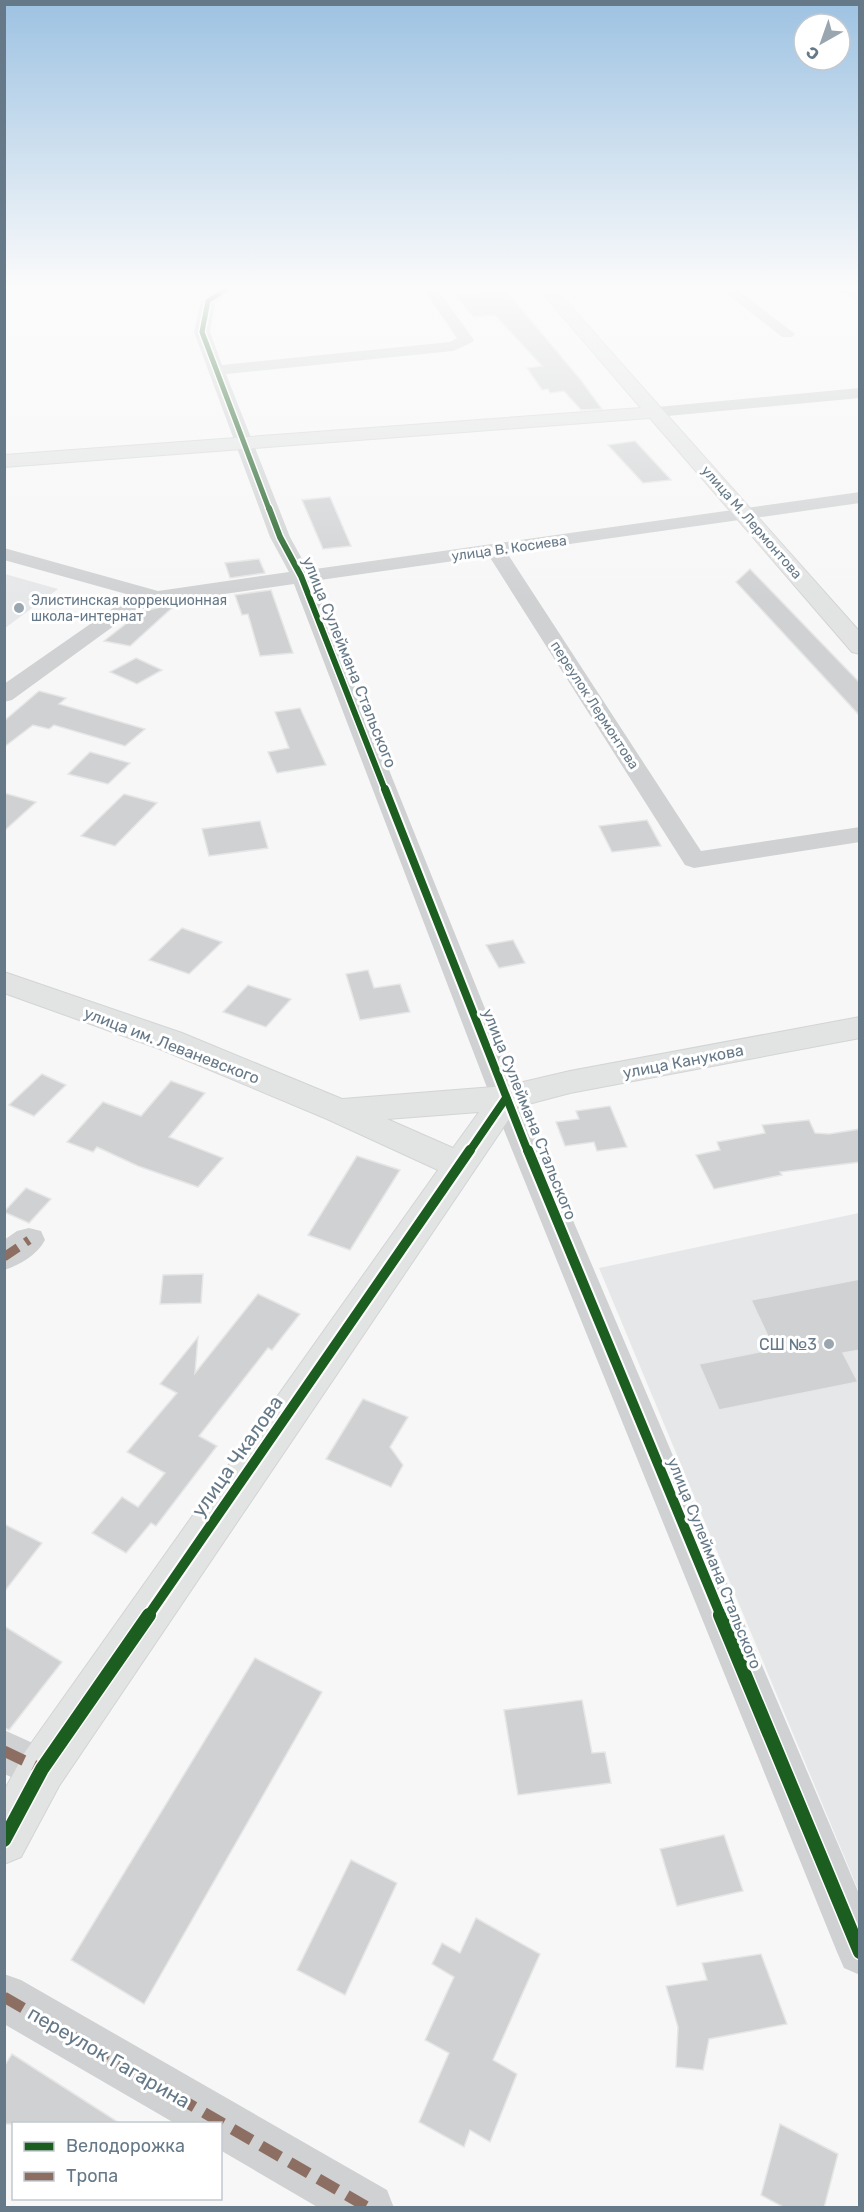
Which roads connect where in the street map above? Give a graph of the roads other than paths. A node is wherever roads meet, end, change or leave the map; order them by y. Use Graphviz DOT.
graph roads {
  1 [pos="225,393"];
  2 [pos="640,393"];
  3 [pos="858,393"];
  4 [pos="657,412"];
  5 [pos="245,442"];
  6 [pos="4,461"];
  7 [pos="860,497"];
  8 [pos="744,514"];
  9 [pos="495,550"];
  10 [pos="4,554"];
  11 [pos="301,576"];
  12 [pos="158,597"];
  13 [pos="860,647"];
  14 [pos="4,695"];
  15 [pos="860,834"];
  16 [pos="6,985"];
  17 [pos="860,1027"];
  18 [pos="506,1098"];
  19 [pos="339,1111"];
  20 [pos="460,1166"];
  21 [pos="4,1750"];
  22 [pos="42,1769"];
  23 [pos="4,1840"];
  24 [pos="860,1952"];
  25 [pos="4,1997"];
  26 [pos="220,2122"];
  27 [pos="222,2123"];
  28 [pos="369,2208"];
  1 -- 5 [label="street, улица Сулеймана Стальского"];
  2 -- 4 [label="street, улица М. Лермонтова"];
  3 -- 4 [label="street"];
  4 -- 5 [label="street"];
  4 -- 8 [label="street, улица М. Лермонтова"];
  5 -- 6 [label="street"];
  5 -- 11 [label="street, улица Сулеймана Стальского"];
  7 -- 8 [label="street, улица В. Косиева"];
  8 -- 9 [label="street, улица В. Косиева"];
  8 -- 13 [label="street, улица М. Лермонтова"];
  9 -- 11 [label="street, улица В. Косиева"];
  9 -- 15 [label="street, переулок Лермонтова"];
  10 -- 12 [label="street, улица В. Косиева"];
  11 -- 12 [label="street, улица В. Косиева"];
  11 -- 18 [label="street, улица Сулеймана Стальского"];
  12 -- 14 [label="street, улица В. Косиева"];
  16 -- 19 [label="street, улица им. Леваневского"];
  17 -- 18 [label="street, улица Канукова"];
  18 -- 19 [label="street, улица им. Леваневского"];
  18 -- 20 [label="street, улица Чкалова"];
  18 -- 24 [label="street, улица Сулеймана Стальского"];
  19 -- 20 [label="street, улица им. Леваневского"];
  20 -- 22 [label="street, улица Чкалова"];
  21 -- 22 [label="street"];
  22 -- 23 [label="street, улица Чкалова"];
  25 -- 26 [label="street, переулок Гагарина"];
  27 -- 28 [label="street, переулок Гагарина"];
}
